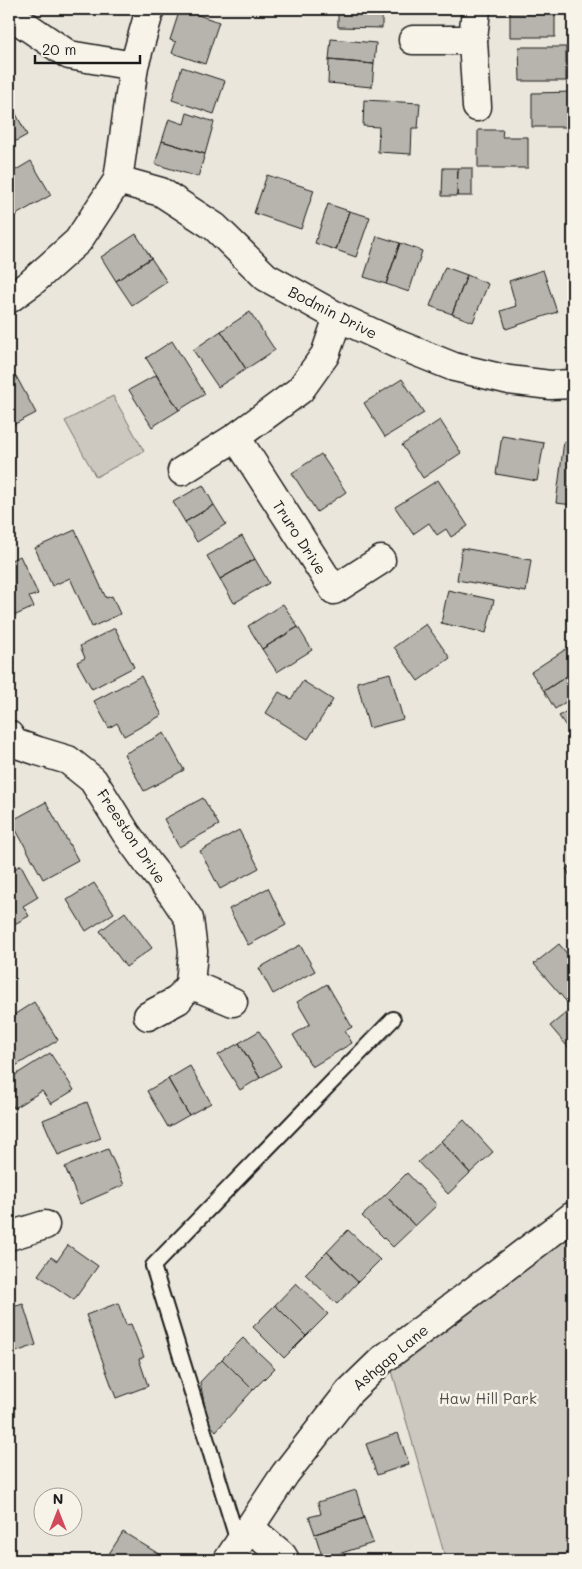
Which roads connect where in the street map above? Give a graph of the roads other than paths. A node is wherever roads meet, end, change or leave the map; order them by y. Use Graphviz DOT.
graph roads {
  1 [pos="150,9"];
  2 [pos="476,9"];
  3 [pos="26,17"];
  4 [pos="413,40"];
  5 [pos="473,40"];
  6 [pos="134,66"];
  7 [pos="478,107"];
  8 [pos="118,180"];
  9 [pos="9,299"];
  10 [pos="338,317"];
  11 [pos="573,384"];
  12 [pos="236,437"];
  13 [pos="182,471"];
  14 [pos="381,560"];
  15 [pos="11,744"];
  16 [pos="190,984"];
  17 [pos="232,1002"];
  18 [pos="148,1016"];
  19 [pos="393,1019"];
  20 [pos="573,1216"];
  21 [pos="45,1225"];
  22 [pos="9,1236"];
  23 [pos="239,1544"];
  24 [pos="285,1560"];
  1 -- 6 [label="street"];
  2 -- 5 [label="street"];
  3 -- 6 [label="street"];
  4 -- 5 [label="street"];
  5 -- 7 [label="street"];
  6 -- 8 [label="street"];
  8 -- 9 [label="street"];
  8 -- 10 [label="street, Bodmin Drive"];
  10 -- 11 [label="street, Bodmin Drive"];
  10 -- 12 [label="street"];
  12 -- 13 [label="street"];
  12 -- 14 [label="street, Truro Drive"];
  15 -- 16 [label="street, Freeston Drive"];
  16 -- 17 [label="street"];
  16 -- 18 [label="street"];
  19 -- 23 [label="lane"];
  20 -- 23 [label="street, Ashgap Lane"];
  21 -- 22 [label="street"];
  23 -- 24 [label="street"];
}
